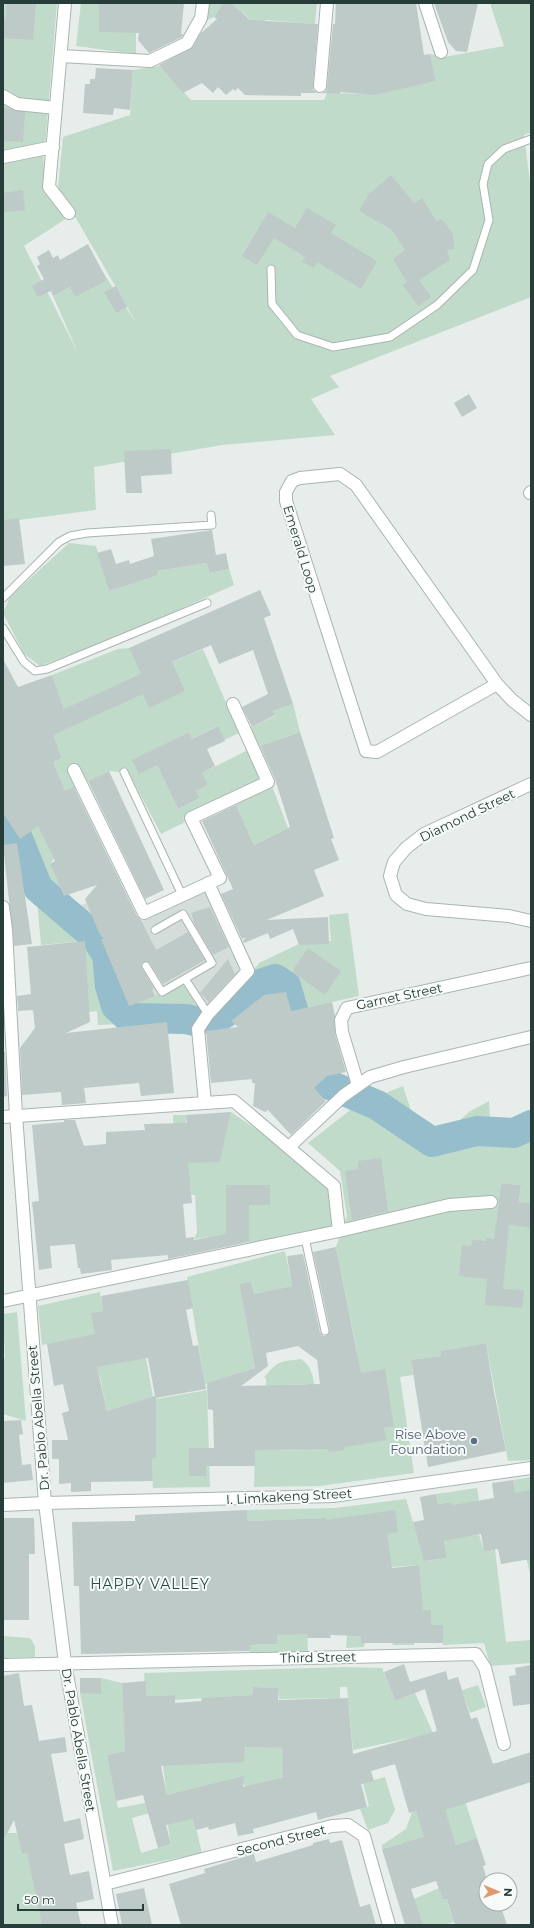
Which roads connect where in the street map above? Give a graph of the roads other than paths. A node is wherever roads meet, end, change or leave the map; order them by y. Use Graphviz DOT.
graph roads {
  1 [pos="65,3"];
  2 [pos="203,3"];
  3 [pos="327,3"];
  4 [pos="425,3"];
  5 [pos="441,52"];
  6 [pos="61,56"];
  7 [pos="320,86"];
  8 [pos="3,96"];
  9 [pos="56,108"];
  10 [pos="531,140"];
  11 [pos="53,147"];
  12 [pos="3,157"];
  13 [pos="68,213"];
  14 [pos="271,270"];
  15 [pos="211,515"];
  16 [pos="3,598"];
  17 [pos="207,603"];
  18 [pos="3,628"];
  19 [pos="497,684"];
  20 [pos="233,704"];
  21 [pos="531,714"];
  22 [pos="74,770"];
  23 [pos="124,772"];
  24 [pos="531,784"];
  25 [pos="208,883"];
  26 [pos="182,895"];
  27 [pos="3,907"];
  28 [pos="531,921"];
  29 [pos="5,930"];
  30 [pos="156,930"];
  31 [pos="146,966"];
  32 [pos="531,968"];
  33 [pos="185,979"];
  34 [pos="208,1014"];
  35 [pos="531,1037"];
  36 [pos="356,1086"];
  37 [pos="205,1103"];
  38 [pos="16,1115"];
  39 [pos="3,1117"];
  40 [pos="289,1147"];
  41 [pos="491,1202"];
  42 [pos="339,1231"];
  43 [pos="305,1238"];
  44 [pos="29,1296"];
  45 [pos="3,1301"];
  46 [pos="324,1331"];
  47 [pos="531,1468"];
  48 [pos="45,1504"];
  49 [pos="3,1505"];
  50 [pos="65,1663"];
  51 [pos="3,1665"];
  52 [pos="504,1744"];
  53 [pos="105,1884"];
  54 [pos="112,1925"];
  55 [pos="389,1925"];
  1 -- 6 [label="street"];
  2 -- 6 [label="street"];
  3 -- 7 [label="street"];
  4 -- 5 [label="street"];
  6 -- 9 [label="street"];
  8 -- 9 [label="street"];
  9 -- 11 [label="street"];
  10 -- 14 [label="lane"];
  11 -- 12 [label="street"];
  11 -- 13 [label="street"];
  15 -- 16 [label="lane"];
  17 -- 18 [label="lane"];
  19 -- 19 [label="street, Emerald Loop"];
  19 -- 21 [label="street, Emerald Loop"];
  20 -- 25 [label="street"];
  22 -- 26 [label="street"];
  23 -- 26 [label="lane"];
  24 -- 28 [label="street, Diamond Street"];
  25 -- 26 [label="street"];
  25 -- 34 [label="street"];
  27 -- 29 [label="street, Dr. Pablo Abella Street"];
  29 -- 38 [label="street, Dr. Pablo Abella Street"];
  30 -- 33 [label="lane"];
  31 -- 33 [label="lane"];
  32 -- 36 [label="street, Garnet Street"];
  33 -- 34 [label="lane"];
  34 -- 37 [label="street"];
  35 -- 36 [label="street"];
  36 -- 40 [label="street"];
  37 -- 38 [label="street"];
  37 -- 40 [label="street"];
  38 -- 39 [label="street"];
  38 -- 44 [label="street, Dr. Pablo Abella Street"];
  40 -- 42 [label="street"];
  41 -- 42 [label="street"];
  42 -- 43 [label="street"];
  43 -- 44 [label="street"];
  43 -- 46 [label="lane"];
  44 -- 45 [label="street"];
  44 -- 48 [label="street, Dr. Pablo Abella Street"];
  47 -- 48 [label="street, I. Limkakeng Street"];
  48 -- 49 [label="street, I. Limkakeng Street"];
  48 -- 50 [label="street, Dr. Pablo Abella Street"];
  50 -- 51 [label="street"];
  50 -- 52 [label="street, Third Street"];
  50 -- 53 [label="street, Dr. Pablo Abella Street"];
  53 -- 54 [label="street, Dr. Pablo Abella Street"];
  53 -- 55 [label="street, Second Street"];
}
